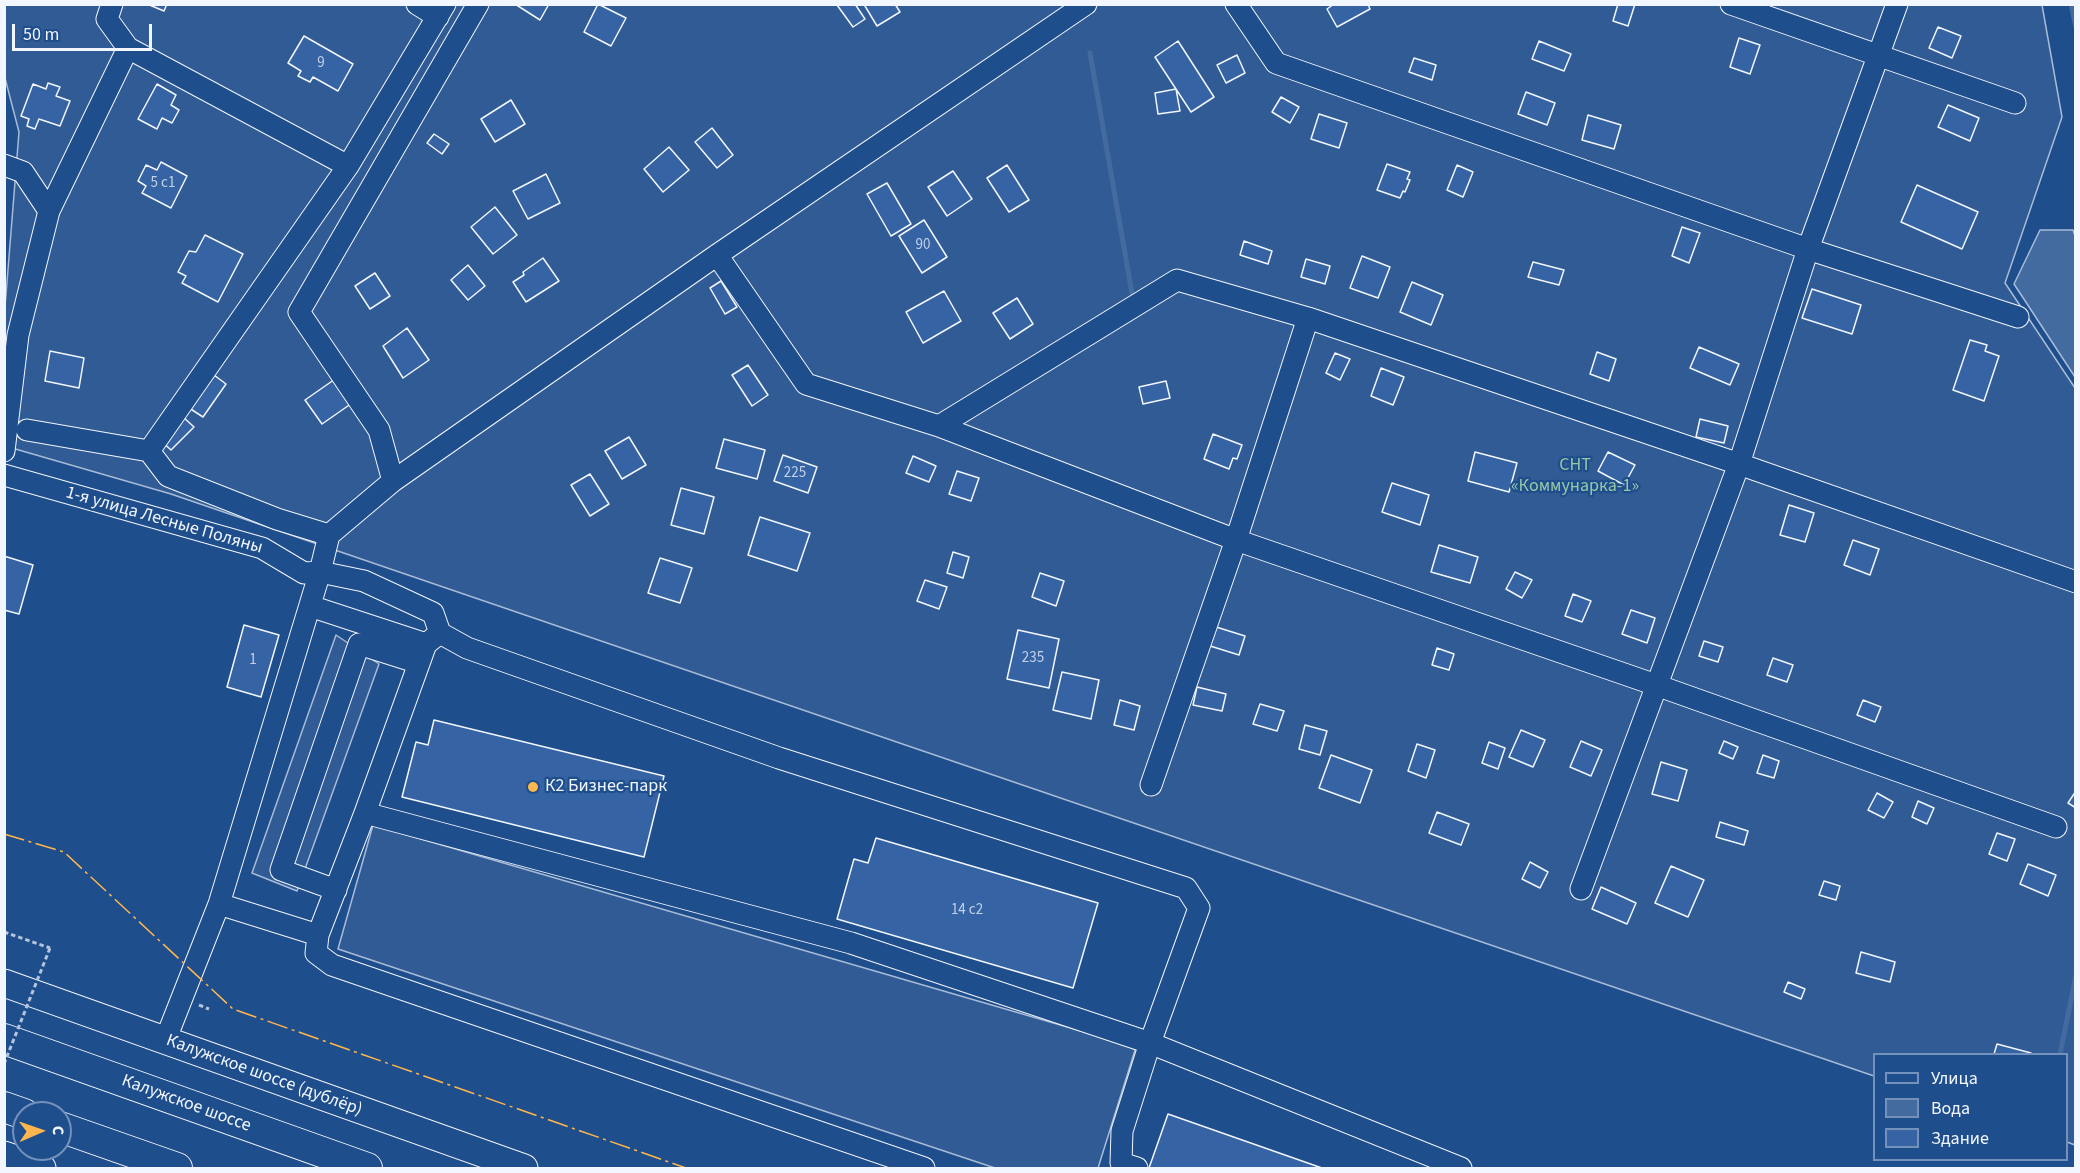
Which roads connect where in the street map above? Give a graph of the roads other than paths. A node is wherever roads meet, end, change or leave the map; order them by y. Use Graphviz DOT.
graph roads {
  1 [pos="112,4"];
  2 [pos="417,4"];
  3 [pos="478,4"];
  4 [pos="1086,4"];
  5 [pos="1236,4"];
  6 [pos="1731,4"];
  7 [pos="1897,4"];
  8 [pos="442,11"];
  9 [pos="128,48"];
  10 [pos="1879,56"];
  11 [pos="2015,103"];
  12 [pos="4,165"];
  13 [pos="348,166"];
  14 [pos="49,211"];
  15 [pos="1808,249"];
  16 [pos="717,255"];
  17 [pos="2018,317"];
  18 [pos="1308,318"];
  19 [pos="939,426"];
  20 [pos="27,430"];
  21 [pos="4,451"];
  22 [pos="149,451"];
  23 [pos="1739,464"];
  24 [pos="4,475"];
  25 [pos="393,481"];
  26 [pos="329,535"];
  27 [pos="1236,540"];
  28 [pos="320,572"];
  29 [pos="2076,582"];
  30 [pos="310,606"];
  31 [pos="429,647"];
  32 [pos="1656,685"];
  33 [pos="1151,785"];
  34 [pos="366,813"];
  35 [pos="2056,827"];
  36 [pos="1581,889"];
  37 [pos="336,890"];
  38 [pos="219,904"];
  39 [pos="318,935"];
  40 [pos="4,983"];
  41 [pos="4,1039"];
  42 [pos="165,1041"];
  43 [pos="1150,1043"];
  44 [pos="72,1130"];
  45 [pos="4,1155"];
  46 [pos="42,1168"];
  47 [pos="177,1168"];
  48 [pos="367,1168"];
  49 [pos="524,1168"];
  50 [pos="924,1168"];
  51 [pos="1137,1168"];
  52 [pos="1461,1168"];
  1 -- 9 [label="street"];
  2 -- 8 [label="street"];
  3 -- 25 [label="street"];
  4 -- 16 [label="street"];
  5 -- 15 [label="street"];
  6 -- 10 [label="street"];
  7 -- 10 [label="street"];
  8 -- 13 [label="street"];
  9 -- 13 [label="street"];
  9 -- 14 [label="street"];
  10 -- 11 [label="street"];
  10 -- 15 [label="street"];
  12 -- 14 [label="street"];
  13 -- 22 [label="street"];
  14 -- 21 [label="street"];
  15 -- 17 [label="street"];
  15 -- 23 [label="street"];
  16 -- 19 [label="street"];
  16 -- 25 [label="street"];
  18 -- 19 [label="street"];
  18 -- 23 [label="street"];
  18 -- 27 [label="street"];
  19 -- 27 [label="street"];
  20 -- 22 [label="street"];
  22 -- 26 [label="street"];
  23 -- 29 [label="street"];
  23 -- 32 [label="street"];
  24 -- 28 [label="street, 1-я улица Лесные Поляны"];
  25 -- 26 [label="street"];
  26 -- 28 [label="street"];
  27 -- 32 [label="street"];
  27 -- 33 [label="street"];
  28 -- 30 [label="street"];
  28 -- 31 [label="street, 1-я улица Лесные Поляны"];
  30 -- 31 [label="street"];
  30 -- 38 [label="street"];
  31 -- 34 [label="street"];
  31 -- 37 [label="street"];
  31 -- 43 [label="street"];
  32 -- 35 [label="street"];
  32 -- 36 [label="street"];
  34 -- 37 [label="street"];
  34 -- 43 [label="street"];
  37 -- 39 [label="street"];
  38 -- 39 [label="street"];
  38 -- 42 [label="street"];
  39 -- 50 [label="street"];
  40 -- 42 [label="main road, Калужское шоссе (дублёр)"];
  41 -- 48 [label="highway, Калужское шоссе"];
  42 -- 49 [label="main road, Калужское шоссе (дублёр)"];
  43 -- 51 [label="street"];
  43 -- 52 [label="street"];
  44 -- 47 [label="highway"];
  45 -- 46 [label="main road"];
}
